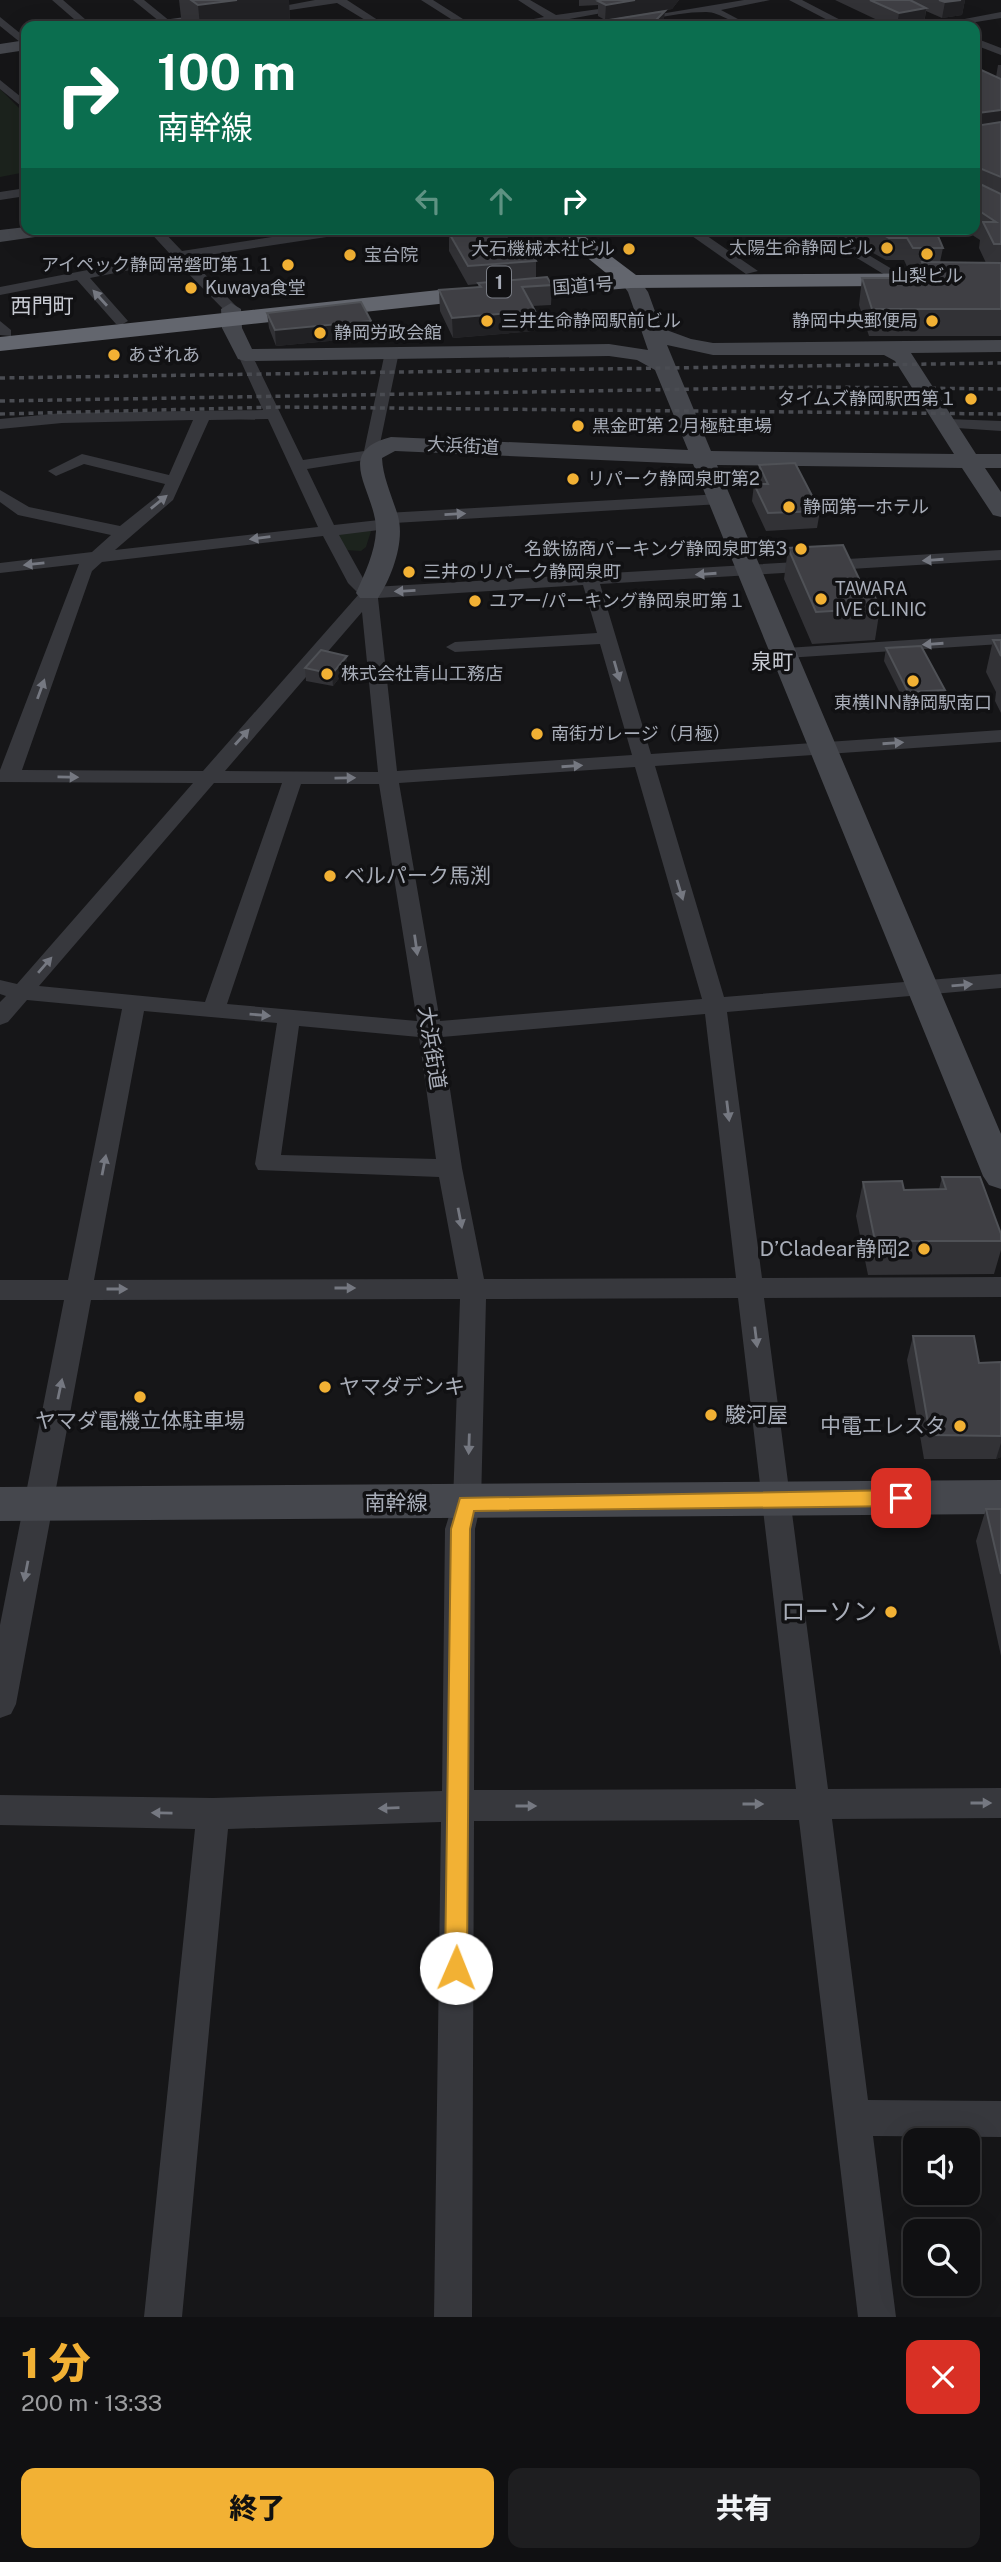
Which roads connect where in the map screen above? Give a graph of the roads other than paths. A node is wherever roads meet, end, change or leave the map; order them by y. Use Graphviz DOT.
graph roads {
  1 [pos="57,0"];
  2 [pos="138,0"];
  3 [pos="241,0"];
  4 [pos="335,0"];
  5 [pos="340,0"];
  6 [pos="426,0"];
  7 [pos="523,0"];
  8 [pos="611,0"];
  9 [pos="693,0"];
  10 [pos="765,0"];
  11 [pos="794,0"];
  12 [pos="625,8"];
  13 [pos="711,9"];
  14 [pos="257,12"];
  15 [pos="1001,15"];
  16 [pos="555,19"];
  17 [pos="645,19"];
  18 [pos="0,20"];
  19 [pos="82,21"];
  20 [pos="160,21"];
  21 [pos="198,21"];
  22 [pos="270,21"];
  23 [pos="374,21"];
  24 [pos="461,21"];
  25 [pos="540,21"];
  26 [pos="559,21"];
  27 [pos="630,21"];
  28 [pos="649,21"];
  29 [pos="736,21"];
  30 [pos="836,21"];
  31 [pos="958,21"];
  32 [pos="21,40"];
  33 [pos="980,43"];
  34 [pos="21,46"];
  35 [pos="0,49"];
  36 [pos="1001,52"];
  37 [pos="0,83"];
  38 [pos="21,100"];
  39 [pos="21,193"];
  40 [pos="0,196"];
  41 [pos="21,233"];
  42 [pos="159,235"];
  43 [pos="305,235"];
  44 [pos="570,235"];
  45 [pos="697,235"];
  46 [pos="825,235"];
  47 [pos="0,236"];
  48 [pos="179,256"];
  49 [pos="751,271"];
  50 [pos="1001,271"];
  51 [pos="890,272"];
  52 [pos="80,275"];
  53 [pos="626,278"];
  54 [pos="1001,279"];
  55 [pos="0,291"];
  56 [pos="230,315"];
  57 [pos="121,321"];
  58 [pos="652,328"];
  59 [pos="1,334"];
  60 [pos="1001,346"];
  61 [pos="713,349"];
  62 [pos="609,350"];
  63 [pos="392,352"];
  64 [pos="912,352"];
  65 [pos="245,355"];
  66 [pos="667,372"];
  67 [pos="273,414"];
  68 [pos="203,415"];
  69 [pos="0,424"];
  70 [pos="947,424"];
  71 [pos="1001,426"];
  72 [pos="371,455"];
  73 [pos="702,455"];
  74 [pos="972,460"];
  75 [pos="1001,461"];
  76 [pos="298,466"];
  77 [pos="56,471"];
  78 [pos="174,481"];
  79 [pos="0,495"];
  80 [pos="721,499"];
  81 [pos="1001,510"];
  82 [pos="387,521"];
  83 [pos="328,530"];
  84 [pos="122,533"];
  85 [pos="1001,555"];
  86 [pos="94,558"];
  87 [pos="0,568"];
  88 [pos="752,571"];
  89 [pos="591,582"];
  90 [pos="369,593"];
  91 [pos="607,638"];
  92 [pos="1001,639"];
  93 [pos="455,647"];
  94 [pos="786,653"];
  95 [pos="1001,736"];
  96 [pos="825,748"];
  97 [pos="642,761"];
  98 [pos="5,776"];
  99 [pos="206,778"];
  100 [pos="388,778"];
  101 [pos="293,779"];
  102 [pos="1001,981"];
  103 [pos="923,988"];
  104 [pos="11,990"];
  105 [pos="134,1004"];
  106 [pos="715,1005"];
  107 [pos="213,1011"];
  108 [pos="0,1017"];
  109 [pos="289,1018"];
  110 [pos="429,1030"];
  111 [pos="450,1168"];
  112 [pos="1001,1176"];
  113 [pos="473,1287"];
  114 [pos="1001,1287"];
  115 [pos="0,1290"];
  116 [pos="81,1290"];
  117 [pos="751,1290"];
  118 [pos="1001,1497"];
  119 [pos="775,1500"];
  120 [pos="18,1503"];
  121 [pos="467,1503"];
  122 [pos="0,1704"];
  123 [pos="1001,1803"];
  124 [pos="812,1804"];
  125 [pos="457,1806"];
  126 [pos="0,1810"];
  127 [pos="213,1814"];
  128 [pos="852,2118"];
  129 [pos="1001,2119"];
  130 [pos="163,2317"];
  131 [pos="453,2317"];
  132 [pos="877,2317"];
  1 -- 19 [label="street"];
  2 -- 20 [label="street"];
  3 -- 14 [label="highway"];
  4 -- 14 [label="street"];
  5 -- 23 [label="street"];
  6 -- 24 [label="street"];
  7 -- 16 [label="street"];
  8 -- 12 [label="street"];
  9 -- 13 [label="street"];
  10 -- 13 [label="street"];
  11 -- 30 [label="street"];
  12 -- 16 [label="street"];
  12 -- 17 [label="street"];
  13 -- 17 [label="street"];
  13 -- 29 [label="street"];
  14 -- 21 [label="street"];
  14 -- 22 [label="highway"];
  15 -- 31 [label="street"];
  16 -- 25 [label="street"];
  16 -- 26 [label="street"];
  17 -- 27 [label="street"];
  17 -- 28 [label="street"];
  18 -- 32 [label="street"];
  33 -- 36 [label="street"];
  34 -- 35 [label="street"];
  37 -- 38 [label="street"];
  39 -- 40 [label="street"];
  41 -- 47 [label="street"];
  42 -- 48 [label="street"];
  43 -- 48 [label="street"];
  44 -- 53 [label="highway"];
  45 -- 49 [label="street"];
  46 -- 51 [label="street"];
  48 -- 52 [label="street"];
  48 -- 56 [label="street"];
  49 -- 51 [label="highway, 国道1号 / 1"];
  49 -- 53 [label="highway, 国道1号 / 1"];
  50 -- 51 [label="highway, 国道1号 / 1"];
  52 -- 55 [label="street"];
  57 -- 52 [label="street, one-way"];
  53 -- 54 [label="highway, 国道1号 / 1"];
  53 -- 56 [label="highway, 国道1号 / 1"];
  53 -- 58 [label="street"];
  56 -- 57 [label="highway, 国道1号 / 1"];
  56 -- 59 [label="highway, 国道1号 / 1"];
  56 -- 65 [label="street"];
  57 -- 59 [label="highway, 国道1号 / 1"];
  58 -- 61 [label="street"];
  58 -- 62 [label="street"];
  58 -- 66 [label="street"];
  60 -- 64 [label="street"];
  61 -- 64 [label="street"];
  61 -- 66 [label="street"];
  62 -- 63 [label="street"];
  62 -- 66 [label="street"];
  63 -- 65 [label="street"];
  63 -- 72 [label="street"];
  64 -- 70 [label="street"];
  65 -- 67 [label="street"];
  66 -- 73 [label="street"];
  67 -- 68 [label="street"];
  67 -- 76 [label="street"];
  68 -- 69 [label="street"];
  68 -- 78 [label="street"];
  70 -- 71 [label="street"];
  70 -- 74 [label="street"];
  72 -- 73 [label="street, 大浜街道"];
  72 -- 76 [label="street"];
  72 -- 82 [label="street, 大浜街道"];
  73 -- 74 [label="street, 大浜街道"];
  73 -- 80 [label="street"];
  74 -- 75 [label="street, 大浜街道"];
  74 -- 81 [label="street"];
  76 -- 83 [label="street"];
  77 -- 78 [label="street"];
  84 -- 78 [label="street, one-way"];
  79 -- 84 [label="street"];
  82 -- 80 [label="street, one-way"];
  80 -- 88 [label="street"];
  82 -- 83 [label="street"];
  82 -- 90 [label="street, 大浜街道"];
  83 -- 86 [label="street, one-way"];
  83 -- 90 [label="street"];
  84 -- 86 [label="street"];
  85 -- 88 [label="street, one-way"];
  86 -- 87 [label="street, one-way"];
  98 -- 86 [label="street, one-way"];
  88 -- 89 [label="street, one-way"];
  88 -- 94 [label="street"];
  89 -- 90 [label="street, one-way"];
  89 -- 91 [label="street"];
  99 -- 90 [label="street, 大浜街道, one-way"];
  90 -- 100 [label="street, 大浜街道"];
  91 -- 93 [label="street"];
  91 -- 97 [label="street, one-way"];
  92 -- 94 [label="street, one-way"];
  94 -- 96 [label="street"];
  96 -- 95 [label="street, one-way"];
  96 -- 97 [label="street"];
  96 -- 103 [label="street"];
  100 -- 97 [label="street, one-way"];
  97 -- 106 [label="street, one-way"];
  98 -- 99 [label="street, one-way"];
  99 -- 101 [label="street"];
  104 -- 99 [label="street, 大浜街道, one-way"];
  101 -- 100 [label="street, one-way"];
  100 -- 110 [label="street, 大浜街道, one-way"];
  101 -- 107 [label="street"];
  103 -- 102 [label="street, one-way"];
  103 -- 106 [label="street"];
  103 -- 112 [label="street"];
  104 -- 105 [label="street"];
  104 -- 108 [label="street, 大浜街道"];
  105 -- 107 [label="street"];
  116 -- 105 [label="street, one-way"];
  106 -- 110 [label="street"];
  106 -- 117 [label="street, one-way"];
  107 -- 109 [label="street, one-way"];
  109 -- 110 [label="street"];
  109 -- 111 [label="street"];
  110 -- 111 [label="street, 大浜街道"];
  111 -- 113 [label="street, 大浜街道, one-way"];
  116 -- 113 [label="street, one-way"];
  113 -- 117 [label="street"];
  113 -- 121 [label="street, 大浜街道, one-way"];
  114 -- 117 [label="street"];
  115 -- 116 [label="street"];
  120 -- 116 [label="street, one-way"];
  117 -- 119 [label="street, one-way"];
  118 -- 119 [label="street, 南幹線"];
  119 -- 121 [label="street, 南幹線"];
  119 -- 124 [label="street"];
  120 -- 121 [label="street, 南幹線"];
  120 -- 122 [label="street, one-way"];
  121 -- 125 [label="street, 大浜街道"];
  124 -- 123 [label="street, one-way"];
  125 -- 124 [label="street, one-way"];
  124 -- 128 [label="street"];
  125 -- 127 [label="street, one-way"];
  125 -- 131 [label="street, 大浜街道"];
  127 -- 126 [label="street, one-way"];
  127 -- 130 [label="street"];
  128 -- 129 [label="street"];
  128 -- 132 [label="street"];
}
